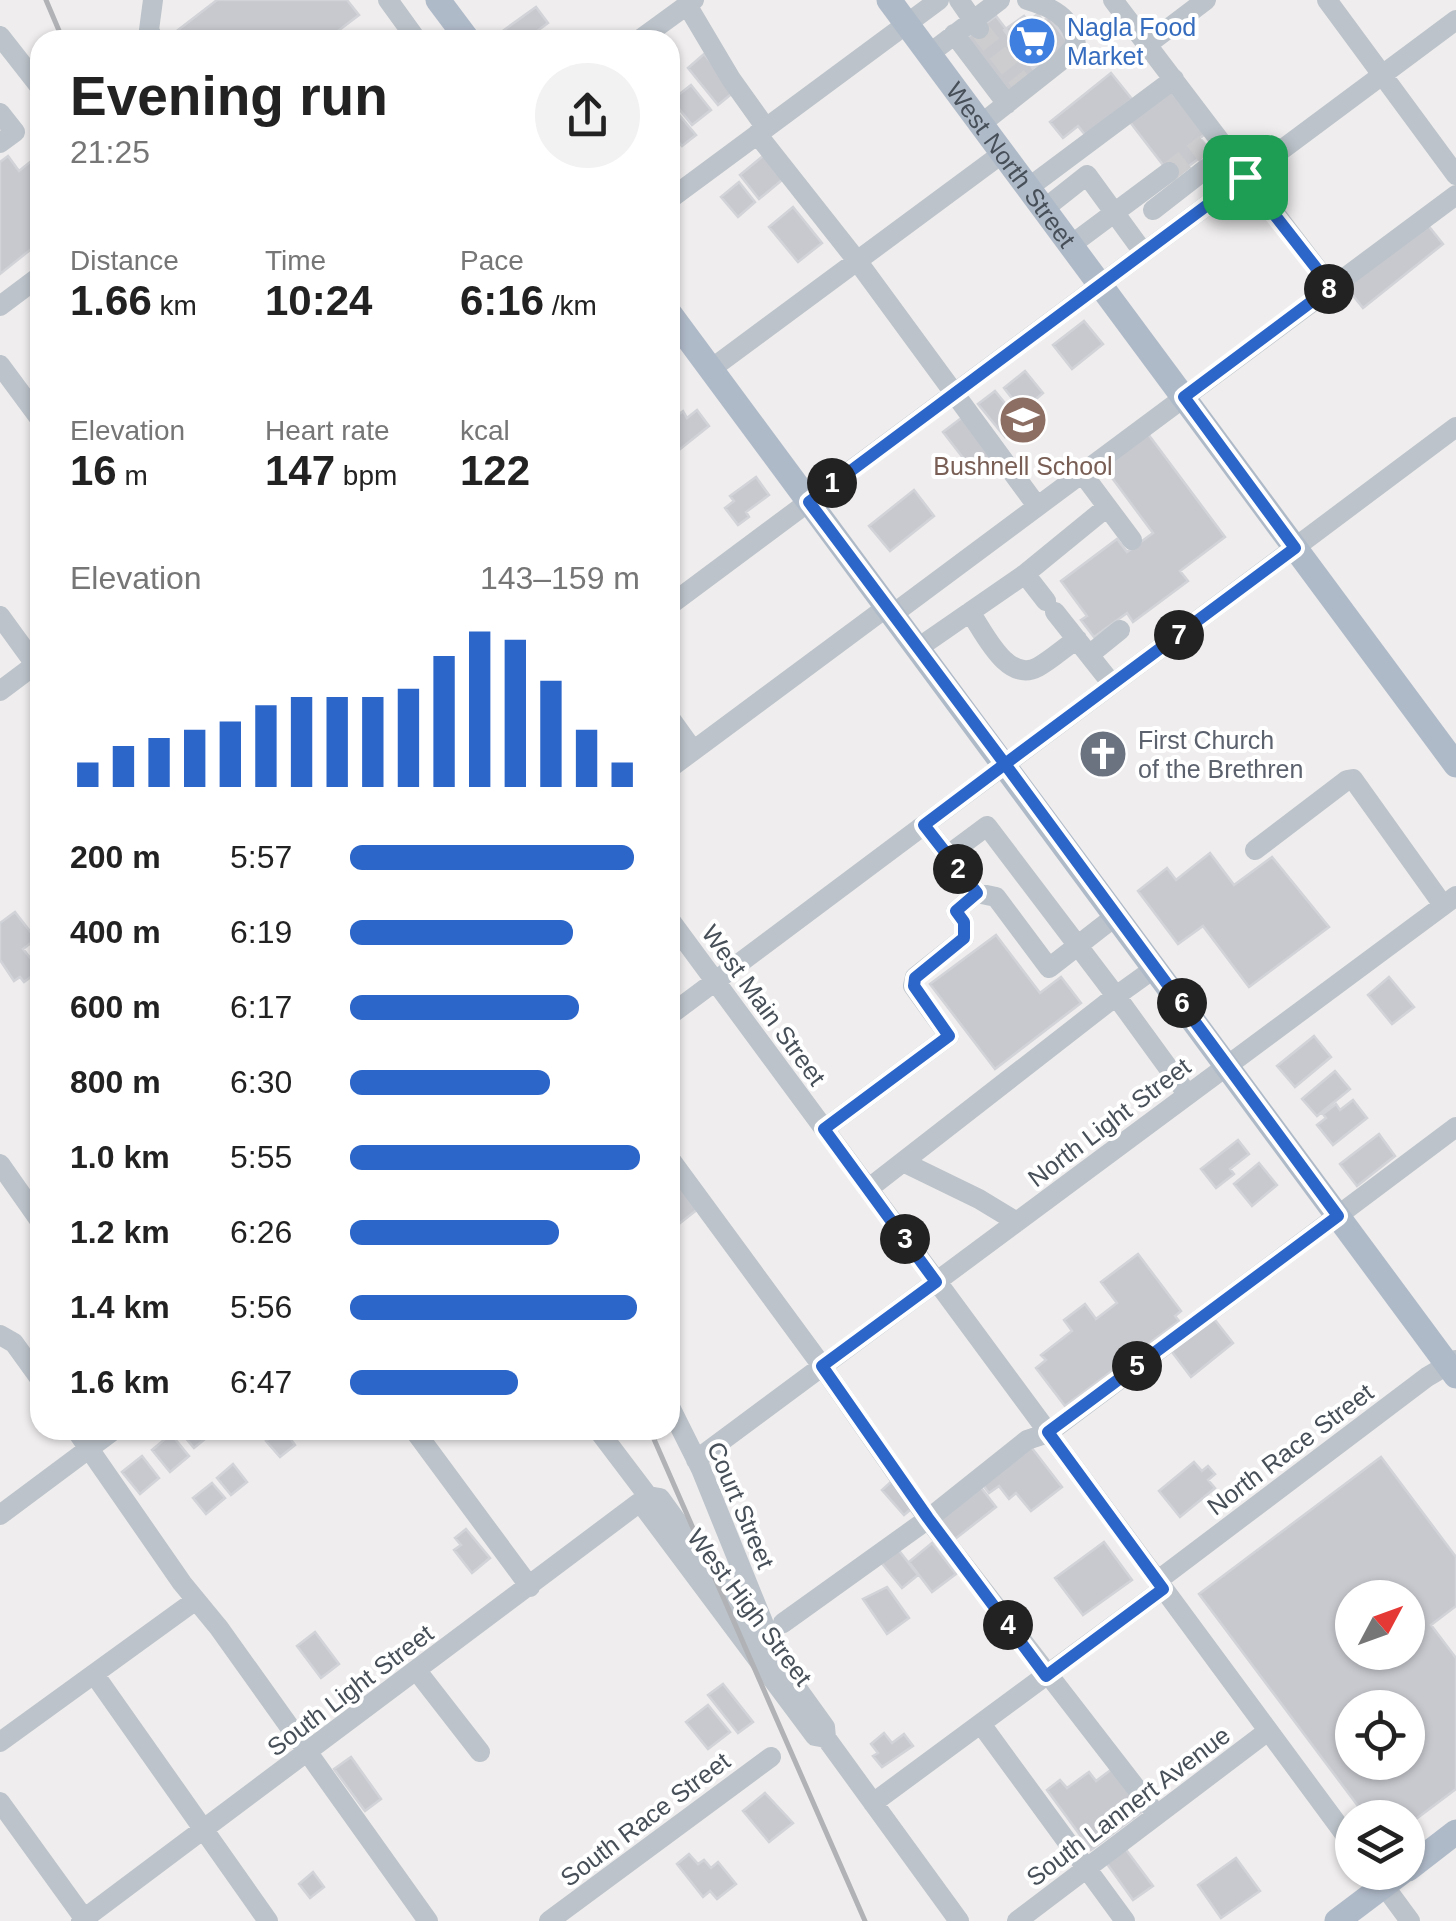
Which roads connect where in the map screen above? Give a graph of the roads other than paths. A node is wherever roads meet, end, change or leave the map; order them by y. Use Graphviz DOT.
graph roads {
  1 [pos="153,0"];
  2 [pos="388,0"];
  3 [pos="438,0"];
  4 [pos="889,0"];
  5 [pos="938,0"];
  6 [pos="959,0"];
  7 [pos="1017,0"];
  8 [pos="1027,0"];
  9 [pos="1114,0"];
  10 [pos="1206,0"];
  11 [pos="1327,0"];
  12 [pos="691,2"];
  13 [pos="996,4"];
  14 [pos="1456,20"];
  15 [pos="906,23"];
  16 [pos="976,25"];
  17 [pos="150,30"];
  18 [pos="410,30"];
  19 [pos="454,30"];
  20 [pos="652,30"];
  21 [pos="954,34"];
  22 [pos="0,36"];
  23 [pos="1148,44"];
  24 [pos="929,54"];
  25 [pos="30,74"];
  26 [pos="1382,75"];
  27 [pos="1174,79"];
  28 [pos="1007,104"];
  29 [pos="0,113"];
  30 [pos="981,124"];
  31 [pos="761,131"];
  32 [pos="0,144"];
  33 [pos="1216,144"];
  34 [pos="1002,153"];
  35 [pos="1207,168"];
  36 [pos="1168,172"];
  37 [pos="1456,175"];
  38 [pos="1245,177"];
  39 [pos="1028,188"];
  40 [pos="680,192"];
  41 [pos="1224,192"];
  42 [pos="1456,195"];
  43 [pos="1044,209"];
  44 [pos="1153,210"];
  45 [pos="1114,212"];
  46 [pos="1071,245"];
  47 [pos="1144,252"];
  48 [pos="858,262"];
  49 [pos="30,284"];
  50 [pos="1100,284"];
  51 [pos="1331,287"];
  52 [pos="0,306"];
  53 [pos="680,327"];
  54 [pos="0,365"];
  55 [pos="712,369"];
  56 [pos="954,393"];
  57 [pos="1184,397"];
  58 [pos="30,406"];
  59 [pos="1456,428"];
  60 [pos="1082,473"];
  61 [pos="809,502"];
  62 [pos="1038,506"];
  63 [pos="1108,507"];
  64 [pos="1132,540"];
  65 [pos="1295,548"];
  66 [pos="1024,574"];
  67 [pos="680,598"];
  68 [pos="890,610"];
  69 [pos="970,612"];
  70 [pos="0,616"];
  71 [pos="1120,630"];
  72 [pos="1083,647"];
  73 [pos="918,648"];
  74 [pos="30,655"];
  75 [pos="30,670"];
  76 [pos="1112,684"];
  77 [pos="0,691"];
  78 [pos="680,732"];
  79 [pos="693,750"];
  80 [pos="680,760"];
  81 [pos="1005,764"];
  82 [pos="1456,765"];
  83 [pos="924,825"];
  84 [pos="1255,850"];
  85 [pos="948,855"];
  86 [pos="977,893"];
  87 [pos="1450,901"];
  88 [pos="1116,916"];
  89 [pos="680,934"];
  90 [pos="1078,945"];
  91 [pos="1156,968"];
  92 [pos="715,981"];
  93 [pos="1116,996"];
  94 [pos="680,1007"];
  95 [pos="1228,1066"];
  96 [pos="1188,1095"];
  97 [pos="1456,1127"];
  98 [pos="824,1129"];
  99 [pos="903,1162"];
  100 [pos="0,1164"];
  101 [pos="680,1173"];
  102 [pos="868,1189"];
  103 [pos="30,1207"];
  104 [pos="1338,1216"];
  105 [pos="1016,1222"];
  106 [pos="936,1282"];
  107 [pos="0,1335"];
  108 [pos="30,1366"];
  109 [pos="822,1366"];
  110 [pos="1453,1367"];
  111 [pos="680,1427"];
  112 [pos="1048,1432"];
  113 [pos="83,1440"];
  114 [pos="100,1440"];
  115 [pos="421,1440"];
  116 [pos="606,1440"];
  117 [pos="89,1448"];
  118 [pos="696,1460"];
  119 [pos="648,1496"];
  120 [pos="0,1515"];
  121 [pos="928,1518"];
  122 [pos="1160,1585"];
  123 [pos="530,1588"];
  124 [pos="196,1600"];
  125 [pos="783,1623"];
  126 [pos="417,1671"];
  127 [pos="94,1674"];
  128 [pos="1046,1676"];
  129 [pos="791,1678"];
  130 [pos="980,1724"];
  131 [pos="1268,1730"];
  132 [pos="826,1738"];
  133 [pos="0,1742"];
  134 [pos="308,1752"];
  135 [pos="480,1752"];
  136 [pos="771,1757"];
  137 [pos="0,1802"];
  138 [pos="873,1802"];
  139 [pos="1157,1815"];
  140 [pos="1335,1821"];
  141 [pos="203,1830"];
  142 [pos="1454,1837"];
  143 [pos="1425,1855"];
  144 [pos="1086,1868"];
  145 [pos="1376,1890"];
  146 [pos="1398,1890"];
  147 [pos="1345,1919"];
  148 [pos="83,1920"];
  149 [pos="268,1921"];
  150 [pos="428,1921"];
  151 [pos="550,1921"];
  152 [pos="959,1921"];
  153 [pos="1017,1921"];
  154 [pos="1126,1921"];
  155 [pos="1410,1921"];
  1 -- 17 [label="street"];
  2 -- 18 [label="street"];
  3 -- 19 [label="main road"];
  4 -- 15 [label="main road, West North Street"];
  5 -- 15 [label="street"];
  6 -- 16 [label="street"];
  7 -- 13 [label="street"];
  8 -- 28 [label="street"];
  9 -- 23 [label="street"];
  10 -- 23 [label="street"];
  11 -- 26 [label="street"];
  12 -- 20 [label="street"];
  12 -- 31 [label="street"];
  13 -- 16 [label="street"];
  14 -- 26 [label="street"];
  15 -- 24 [label="main road, West North Street"];
  15 -- 31 [label="street"];
  16 -- 21 [label="street"];
  21 -- 24 [label="street"];
  21 -- 28 [label="street"];
  22 -- 25 [label="street"];
  23 -- 27 [label="street"];
  24 -- 30 [label="main road, West North Street"];
  26 -- 37 [label="street"];
  26 -- 38 [label="street"];
  27 -- 33 [label="street"];
  27 -- 39 [label="street"];
  28 -- 30 [label="street"];
  29 -- 32 [label="street"];
  30 -- 34 [label="main road, West North Street"];
  31 -- 40 [label="street"];
  31 -- 48 [label="street"];
  33 -- 35 [label="street"];
  33 -- 38 [label="street"];
  34 -- 39 [label="main road, West North Street"];
  34 -- 48 [label="street"];
  35 -- 41 [label="street"];
  35 -- 44 [label="street"];
  36 -- 45 [label="street"];
  38 -- 41 [label="street"];
  38 -- 51 [label="street"];
  39 -- 43 [label="main road, West North Street"];
  41 -- 47 [label="street"];
  42 -- 51 [label="street"];
  43 -- 45 [label="street"];
  43 -- 46 [label="main road, West North Street"];
  45 -- 46 [label="street"];
  45 -- 47 [label="street"];
  46 -- 50 [label="main road, West North Street"];
  47 -- 50 [label="street"];
  48 -- 55 [label="street"];
  48 -- 56 [label="street"];
  49 -- 52 [label="street"];
  50 -- 56 [label="street"];
  50 -- 57 [label="main road, West North Street"];
  51 -- 57 [label="street"];
  53 -- 55 [label="main road"];
  54 -- 58 [label="street"];
  55 -- 61 [label="main road"];
  56 -- 61 [label="street"];
  56 -- 62 [label="street"];
  57 -- 60 [label="street"];
  57 -- 65 [label="main road, West North Street"];
  59 -- 65 [label="street"];
  60 -- 62 [label="street"];
  60 -- 63 [label="street"];
  61 -- 67 [label="street"];
  61 -- 68 [label="main road"];
  62 -- 68 [label="street"];
  63 -- 64 [label="street"];
  63 -- 66 [label="street"];
  65 -- 76 [label="street"];
  65 -- 82 [label="main road, West North Street"];
  66 -- 69 [label="street"];
  66 -- 72 [label="street"];
  68 -- 73 [label="main road"];
  68 -- 79 [label="street"];
  69 -- 72 [label="street"];
  69 -- 73 [label="street"];
  70 -- 74 [label="street"];
  71 -- 72 [label="street"];
  72 -- 76 [label="street"];
  73 -- 81 [label="main road"];
  75 -- 77 [label="street"];
  76 -- 81 [label="street"];
  78 -- 79 [label="street"];
  79 -- 80 [label="street"];
  81 -- 83 [label="street"];
  81 -- 88 [label="main road"];
  83 -- 85 [label="street"];
  83 -- 92 [label="street"];
  84 -- 87 [label="street"];
  85 -- 86 [label="street"];
  85 -- 90 [label="street"];
  86 -- 90 [label="street"];
  86 -- 98 [label="street"];
  87 -- 95 [label="street, North Light Street"];
  88 -- 90 [label="street"];
  88 -- 91 [label="main road"];
  89 -- 92 [label="street, West Main Street"];
  90 -- 93 [label="street"];
  91 -- 93 [label="street"];
  91 -- 95 [label="main road"];
  92 -- 94 [label="street"];
  92 -- 98 [label="street, West Main Street"];
  93 -- 96 [label="street"];
  93 -- 99 [label="street"];
  95 -- 96 [label="street, North Light Street"];
  95 -- 104 [label="main road"];
  96 -- 105 [label="street, North Light Street"];
  97 -- 104 [label="street"];
  98 -- 102 [label="street, West Main Street"];
  99 -- 102 [label="street"];
  99 -- 105 [label="street"];
  100 -- 103 [label="street"];
  101 -- 109 [label="street"];
  102 -- 106 [label="street, West Main Street"];
  104 -- 110 [label="main road"];
  104 -- 112 [label="street"];
  105 -- 106 [label="street, North Light Street"];
  106 -- 109 [label="street"];
  106 -- 112 [label="street, West Main Street"];
  107 -- 108 [label="street"];
  109 -- 118 [label="street"];
  109 -- 121 [label="street"];
  110 -- 122 [label="street, North Race Street"];
  111 -- 118 [label="street, Court Street"];
  112 -- 121 [label="street"];
  112 -- 122 [label="street, West Main Street"];
  113 -- 117 [label="street"];
  114 -- 117 [label="street"];
  115 -- 123 [label="street"];
  116 -- 119 [label="street, West High Street"];
  117 -- 120 [label="street"];
  117 -- 124 [label="street"];
  118 -- 129 [label="street, Court Street"];
  119 -- 123 [label="street, South Light Street"];
  119 -- 129 [label="street, West High Street"];
  119 -- 132 [label="street, West High Street"];
  121 -- 125 [label="street"];
  121 -- 128 [label="street"];
  122 -- 128 [label="street"];
  122 -- 131 [label="street, West Main Street"];
  123 -- 126 [label="street, South Light Street"];
  124 -- 127 [label="street"];
  124 -- 134 [label="street"];
  126 -- 134 [label="street, South Light Street"];
  126 -- 135 [label="street"];
  127 -- 133 [label="street"];
  127 -- 141 [label="street"];
  128 -- 130 [label="street"];
  128 -- 139 [label="street"];
  129 -- 132 [label="street, West High Street"];
  130 -- 138 [label="street"];
  130 -- 144 [label="street"];
  131 -- 139 [label="street, South Lannert Avenue"];
  131 -- 140 [label="street, West Main Street"];
  132 -- 138 [label="street, West High Street"];
  134 -- 141 [label="street, South Light Street"];
  134 -- 150 [label="street"];
  136 -- 151 [label="street, South Race Street"];
  137 -- 148 [label="street"];
  138 -- 152 [label="street, West High Street"];
  139 -- 144 [label="street, South Lannert Avenue"];
  141 -- 148 [label="street, South Light Street"];
  141 -- 149 [label="street"];
  142 -- 143 [label="main road"];
  144 -- 153 [label="street, South Lannert Avenue"];
  144 -- 154 [label="street"];
  145 -- 147 [label="main road"];
  146 -- 155 [label="street"];
}
